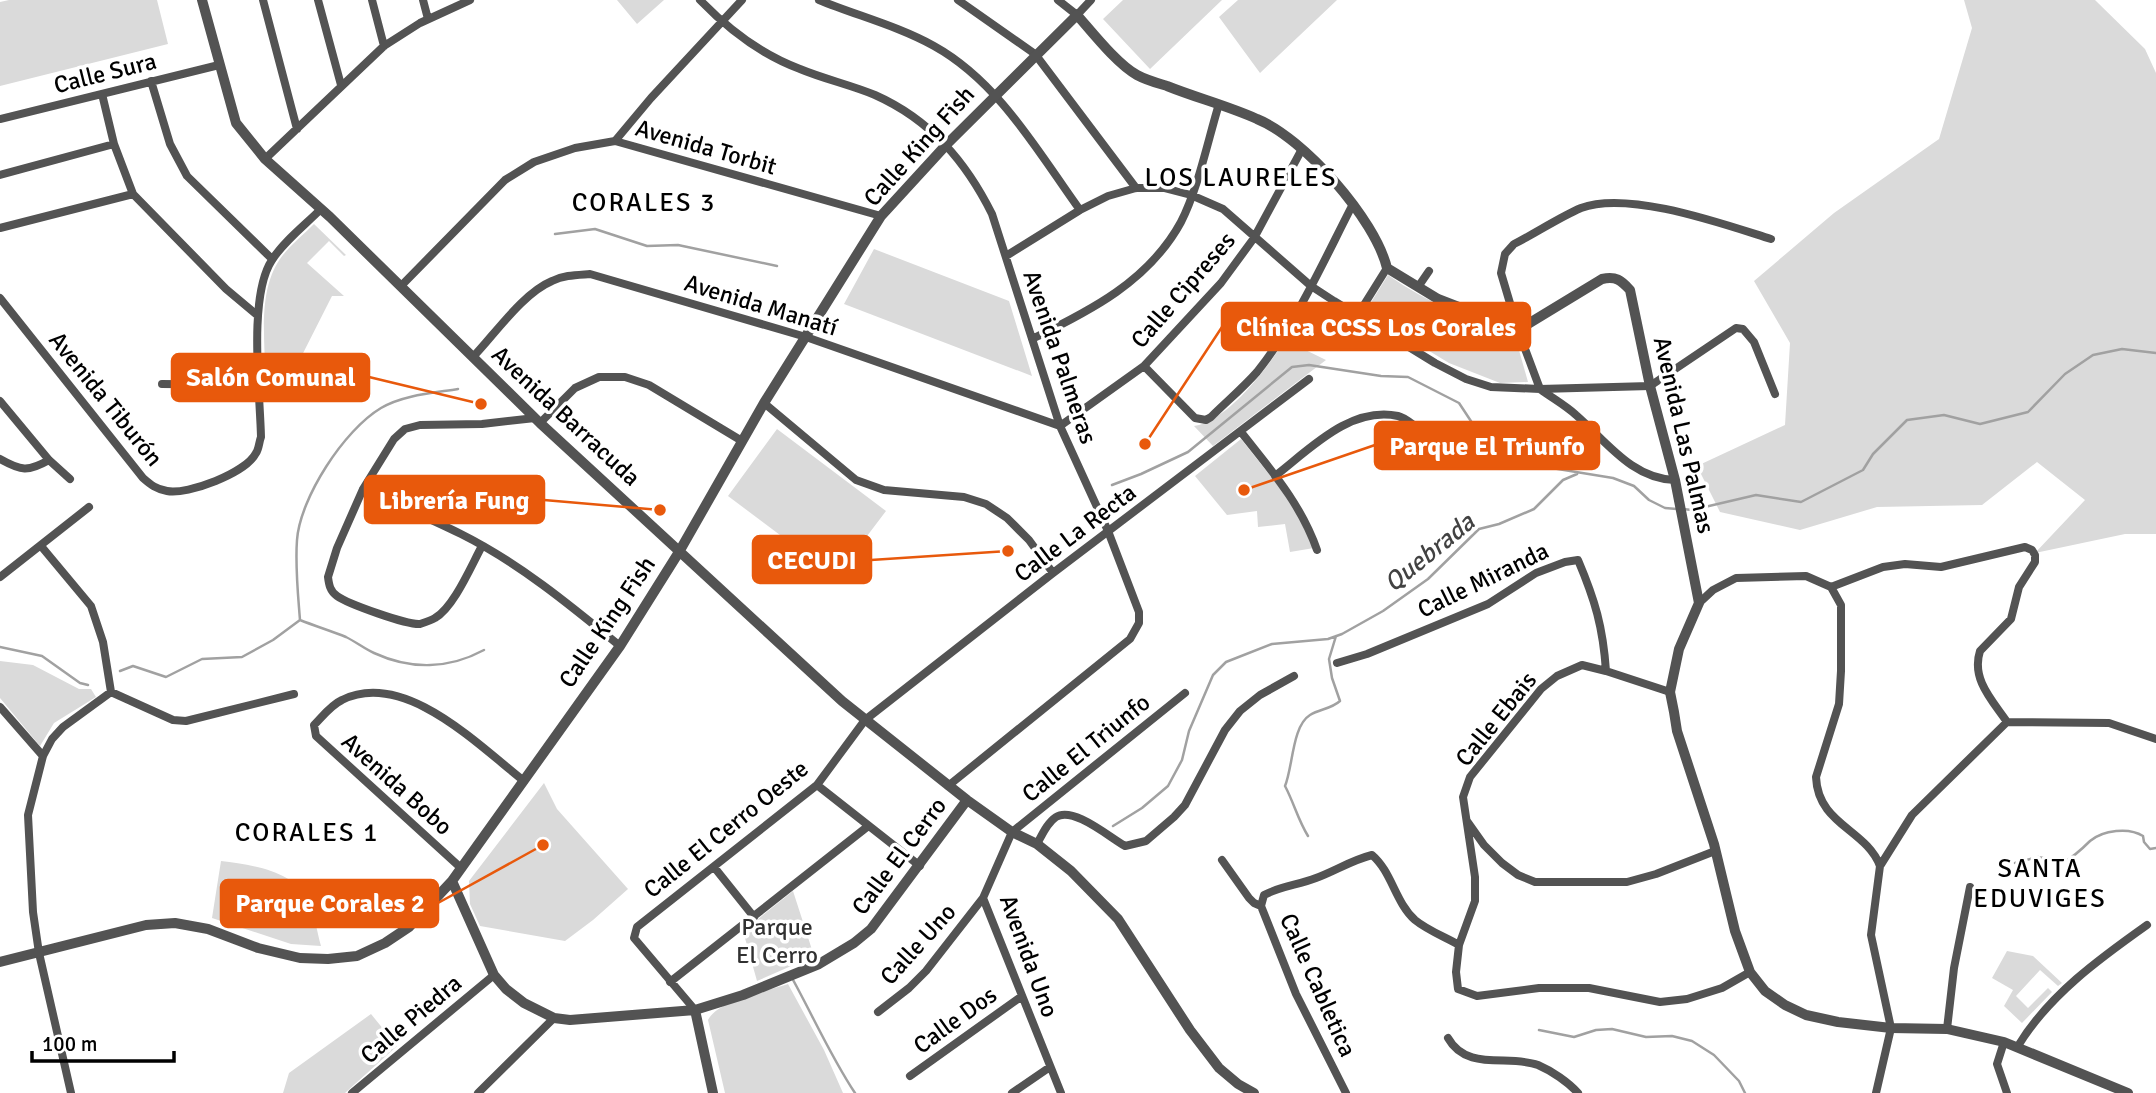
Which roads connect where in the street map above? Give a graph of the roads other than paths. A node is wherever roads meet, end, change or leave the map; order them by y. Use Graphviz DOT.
graph roads {
  1 [pos="202,0"];
  2 [pos="263,0"];
  3 [pos="318,0"];
  4 [pos="372,0"];
  5 [pos="423,0"];
  6 [pos="470,0"];
  7 [pos="700,0"];
  8 [pos="741,0"];
  9 [pos="819,0"];
  10 [pos="958,0"];
  11 [pos="1058,0"];
  12 [pos="1091,0"];
  13 [pos="1077,15"];
  14 [pos="428,19"];
  15 [pos="722,23"];
  16 [pos="384,46"];
  17 [pos="1035,54"];
  18 [pos="219,65"];
  19 [pos="151,81"];
  20 [pos="341,85"];
  21 [pos="102,94"];
  22 [pos="996,94"];
  23 [pos="1219,104"];
  24 [pos="0,119"];
  25 [pos="297,129"];
  26 [pos="615,141"];
  27 [pos="114,144"];
  28 [pos="947,144"];
  29 [pos="1302,149"];
  30 [pos="265,159"];
  31 [pos="0,175"];
  32 [pos="1136,188"];
  33 [pos="133,194"];
  34 [pos="1191,195"];
  35 [pos="1353,204"];
  36 [pos="321,209"];
  37 [pos="1080,210"];
  38 [pos="881,216"];
  39 [pos="0,228"];
  40 [pos="1254,238"];
  41 [pos="1770,239"];
  42 [pos="1006,256"];
  43 [pos="272,259"];
  44 [pos="1387,268"];
  45 [pos="1429,271"];
  46 [pos="401,286"];
  47 [pos="1311,286"];
  48 [pos="1418,286"];
  49 [pos="0,298"];
  50 [pos="257,315"];
  51 [pos="1357,316"];
  52 [pos="1518,330"];
  53 [pos="806,337"];
  54 [pos="1032,340"];
  55 [pos="473,357"];
  56 [pos="1144,366"];
  57 [pos="1309,379"];
  58 [pos="162,384"];
  59 [pos="260,384"];
  60 [pos="1650,386"];
  61 [pos="1540,389"];
  62 [pos="1775,394"];
  63 [pos="0,401"];
  64 [pos="764,403"];
  65 [pos="538,420"];
  66 [pos="1060,426"];
  67 [pos="1421,430"];
  68 [pos="1241,432"];
  69 [pos="742,441"];
  70 [pos="0,459"];
  71 [pos="49,460"];
  72 [pos="1275,476"];
  73 [pos="70,479"];
  74 [pos="1675,480"];
  75 [pos="363,489"];
  76 [pos="89,507"];
  77 [pos="1108,531"];
  78 [pos="41,546"];
  79 [pos="482,546"];
  80 [pos="1317,550"];
  81 [pos="679,552"];
  82 [pos="1053,573"];
  83 [pos="0,577"];
  84 [pos="1831,587"];
  85 [pos="1699,603"];
  86 [pos="620,646"];
  87 [pos="1337,663"];
  88 [pos="1606,671"];
  89 [pos="1294,676"];
  90 [pos="110,692"];
  91 [pos="1670,692"];
  92 [pos="294,694"];
  93 [pos="1185,694"];
  94 [pos="0,707"];
  95 [pos="865,720"];
  96 [pos="2007,722"];
  97 [pos="2156,739"];
  98 [pos="43,756"];
  99 [pos="524,781"];
  100 [pos="817,785"];
  101 [pos="948,786"];
  102 [pos="967,800"];
  103 [pos="1465,819"];
  104 [pos="867,827"];
  105 [pos="1012,832"];
  106 [pos="1037,844"];
  107 [pos="1715,851"];
  108 [pos="1222,860"];
  109 [pos="920,866"];
  110 [pos="1880,866"];
  111 [pos="714,867"];
  112 [pos="461,868"];
  113 [pos="452,881"];
  114 [pos="1970,887"];
  115 [pos="983,898"];
  116 [pos="1262,906"];
  117 [pos="754,917"];
  118 [pos="2147,925"];
  119 [pos="1459,945"];
  120 [pos="39,953"];
  121 [pos="0,962"];
  122 [pos="1750,972"];
  123 [pos="494,975"];
  124 [pos="670,982"];
  125 [pos="1022,996"];
  126 [pos="695,1010"];
  127 [pos="878,1012"];
  128 [pos="554,1018"];
  129 [pos="1891,1028"];
  130 [pos="1947,1029"];
  131 [pos="1448,1038"];
  132 [pos="2004,1042"];
  133 [pos="2018,1046"];
  134 [pos="1050,1066"];
  135 [pos="910,1076"];
  136 [pos="71,1093"];
  137 [pos="352,1093"];
  138 [pos="478,1093"];
  139 [pos="713,1093"];
  140 [pos="1012,1093"];
  141 [pos="1061,1093"];
  142 [pos="1254,1093"];
  143 [pos="1346,1093"];
  144 [pos="1578,1093"];
  145 [pos="1876,1093"];
  146 [pos="2007,1093"];
  147 [pos="2128,1093"];
  1 -- 18 [label="street, Avenida Barracuda"];
  2 -- 25 [label="street"];
  3 -- 20 [label="street"];
  4 -- 16 [label="street"];
  5 -- 14 [label="street"];
  6 -- 14 [label="street"];
  7 -- 15 [label="street, Avenida Palmeras"];
  8 -- 15 [label="street"];
  9 -- 22 [label="street"];
  10 -- 17 [label="street"];
  11 -- 13 [label="street"];
  12 -- 13 [label="street, Calle King Fish"];
  13 -- 17 [label="street, Calle King Fish"];
  13 -- 23 [label="street"];
  14 -- 16 [label="street"];
  15 -- 26 [label="street"];
  15 -- 28 [label="street, Avenida Palmeras"];
  16 -- 20 [label="street"];
  17 -- 22 [label="street, Calle King Fish"];
  17 -- 32 [label="street"];
  18 -- 19 [label="street, Calle Sura"];
  18 -- 30 [label="street, Avenida Barracuda"];
  19 -- 21 [label="street, Calle Sura"];
  19 -- 43 [label="street"];
  20 -- 25 [label="street"];
  21 -- 24 [label="street, Calle Sura"];
  21 -- 27 [label="street"];
  22 -- 28 [label="street, Calle King Fish"];
  22 -- 37 [label="street"];
  23 -- 29 [label="street"];
  23 -- 34 [label="street"];
  25 -- 30 [label="street"];
  26 -- 38 [label="street, Avenida Torbit"];
  26 -- 46 [label="street, Avenida Torbit"];
  27 -- 31 [label="street"];
  27 -- 33 [label="street"];
  28 -- 38 [label="street, Calle King Fish"];
  28 -- 42 [label="street, Avenida Palmeras"];
  29 -- 35 [label="street"];
  29 -- 40 [label="street, Calle Cipreses"];
  30 -- 36 [label="street, Avenida Barracuda"];
  32 -- 34 [label="street"];
  32 -- 37 [label="street"];
  33 -- 39 [label="street"];
  33 -- 50 [label="street"];
  34 -- 40 [label="street"];
  34 -- 54 [label="street"];
  35 -- 44 [label="street"];
  35 -- 47 [label="street"];
  36 -- 43 [label="street, Avenida Tiburón"];
  36 -- 46 [label="street, Avenida Barracuda"];
  37 -- 42 [label="street"];
  38 -- 53 [label="street, Calle King Fish"];
  40 -- 47 [label="street"];
  40 -- 56 [label="street, Calle Cipreses"];
  41 -- 52 [label="street"];
  42 -- 54 [label="street, Avenida Palmeras"];
  43 -- 50 [label="street, Avenida Tiburón"];
  44 -- 48 [label="street"];
  44 -- 51 [label="street"];
  45 -- 48 [label="street"];
  46 -- 55 [label="street, Avenida Barracuda"];
  47 -- 51 [label="street"];
  47 -- 56 [label="street"];
  48 -- 52 [label="street"];
  49 -- 59 [label="street, Avenida Tiburón"];
  50 -- 59 [label="street, Avenida Tiburón"];
  51 -- 61 [label="street"];
  52 -- 60 [label="street, Avenida Las Palmas"];
  52 -- 61 [label="street"];
  53 -- 55 [label="street, Avenida Manatí"];
  53 -- 64 [label="street, Calle King Fish"];
  53 -- 66 [label="street, Avenida Manatí"];
  54 -- 66 [label="street, Avenida Palmeras"];
  55 -- 65 [label="street, Avenida Barracuda"];
  56 -- 66 [label="street, Calle Cipreses"];
  57 -- 68 [label="street, Calle La Recta"];
  58 -- 59 [label="street"];
  60 -- 61 [label="street"];
  60 -- 62 [label="street"];
  60 -- 74 [label="street, Avenida Las Palmas"];
  61 -- 74 [label="street"];
  63 -- 71 [label="street"];
  64 -- 69 [label="street, Calle King Fish"];
  64 -- 82 [label="street"];
  65 -- 69 [label="street"];
  65 -- 75 [label="street"];
  65 -- 81 [label="street, Avenida Barracuda"];
  66 -- 77 [label="street, Avenida Palmeras"];
  67 -- 72 [label="street"];
  68 -- 72 [label="street"];
  68 -- 77 [label="street, Calle La Recta"];
  69 -- 81 [label="street, Calle King Fish"];
  70 -- 71 [label="street"];
  71 -- 73 [label="street"];
  72 -- 80 [label="street"];
  74 -- 85 [label="street, Avenida Las Palmas"];
  75 -- 79 [label="street"];
  75 -- 79 [label="street"];
  76 -- 78 [label="street"];
  77 -- 82 [label="street, Calle La Recta"];
  77 -- 101 [label="street, Avenida Palmeras"];
  78 -- 83 [label="street"];
  78 -- 90 [label="street"];
  79 -- 86 [label="street"];
  81 -- 86 [label="street, Calle King Fish"];
  81 -- 95 [label="street, Avenida Barracuda"];
  82 -- 95 [label="street, Calle La Recta"];
  84 -- 85 [label="street"];
  84 -- 96 [label="street"];
  84 -- 110 [label="street"];
  85 -- 91 [label="street"];
  86 -- 99 [label="street, Calle King Fish"];
  87 -- 88 [label="street, Calle Miranda"];
  88 -- 91 [label="street, Calle Ebais"];
  88 -- 103 [label="street, Calle Ebais"];
  89 -- 106 [label="street"];
  90 -- 92 [label="street"];
  90 -- 98 [label="street"];
  91 -- 107 [label="street"];
  93 -- 105 [label="street, Calle El Triunfo"];
  94 -- 98 [label="street"];
  95 -- 100 [label="street, Calle El Cerro Oeste"];
  95 -- 101 [label="street, Avenida Barracuda"];
  96 -- 97 [label="street"];
  96 -- 110 [label="street"];
  98 -- 120 [label="street"];
  99 -- 112 [label="street, Calle King Fish"];
  99 -- 112 [label="street, Avenida Bobo"];
  100 -- 104 [label="street"];
  100 -- 111 [label="street, Calle El Cerro Oeste"];
  101 -- 102 [label="street, Avenida Barracuda"];
  102 -- 105 [label="street, Avenida Barracuda"];
  102 -- 109 [label="street, Calle El Cerro"];
  103 -- 107 [label="street"];
  103 -- 119 [label="street, Calle Ebais"];
  104 -- 109 [label="street"];
  104 -- 117 [label="street"];
  105 -- 106 [label="street, Avenida Barracuda"];
  105 -- 115 [label="street, Avenida Uno"];
  106 -- 142 [label="street, Avenida Barracuda"];
  107 -- 122 [label="street"];
  108 -- 116 [label="street"];
  109 -- 126 [label="street, Calle El Cerro"];
  110 -- 129 [label="street"];
  111 -- 117 [label="street"];
  111 -- 124 [label="street, Calle El Cerro Oeste"];
  112 -- 113 [label="street, Calle King Fish"];
  113 -- 120 [label="street, Calle King Fish"];
  113 -- 123 [label="street, Calle El Cerro"];
  114 -- 130 [label="street"];
  115 -- 125 [label="street, Avenida Uno"];
  115 -- 127 [label="street, Calle Uno"];
  116 -- 119 [label="street, Calle Cabletica"];
  116 -- 143 [label="street, Calle Cabletica"];
  117 -- 124 [label="street"];
  118 -- 133 [label="street"];
  119 -- 122 [label="street"];
  120 -- 121 [label="street, Calle King Fish"];
  120 -- 136 [label="street"];
  122 -- 129 [label="street"];
  123 -- 128 [label="street, Calle El Cerro"];
  123 -- 137 [label="street, Calle Piedra"];
  124 -- 126 [label="street"];
  125 -- 134 [label="street, Avenida Uno"];
  125 -- 135 [label="street, Calle Dos"];
  126 -- 128 [label="street, Calle El Cerro"];
  126 -- 139 [label="street"];
  128 -- 138 [label="street"];
  129 -- 130 [label="street"];
  129 -- 145 [label="street"];
  130 -- 132 [label="street"];
  131 -- 144 [label="street"];
  132 -- 133 [label="street"];
  132 -- 146 [label="street"];
  133 -- 147 [label="street"];
  134 -- 140 [label="street"];
  134 -- 141 [label="street, Avenida Uno"];
}
